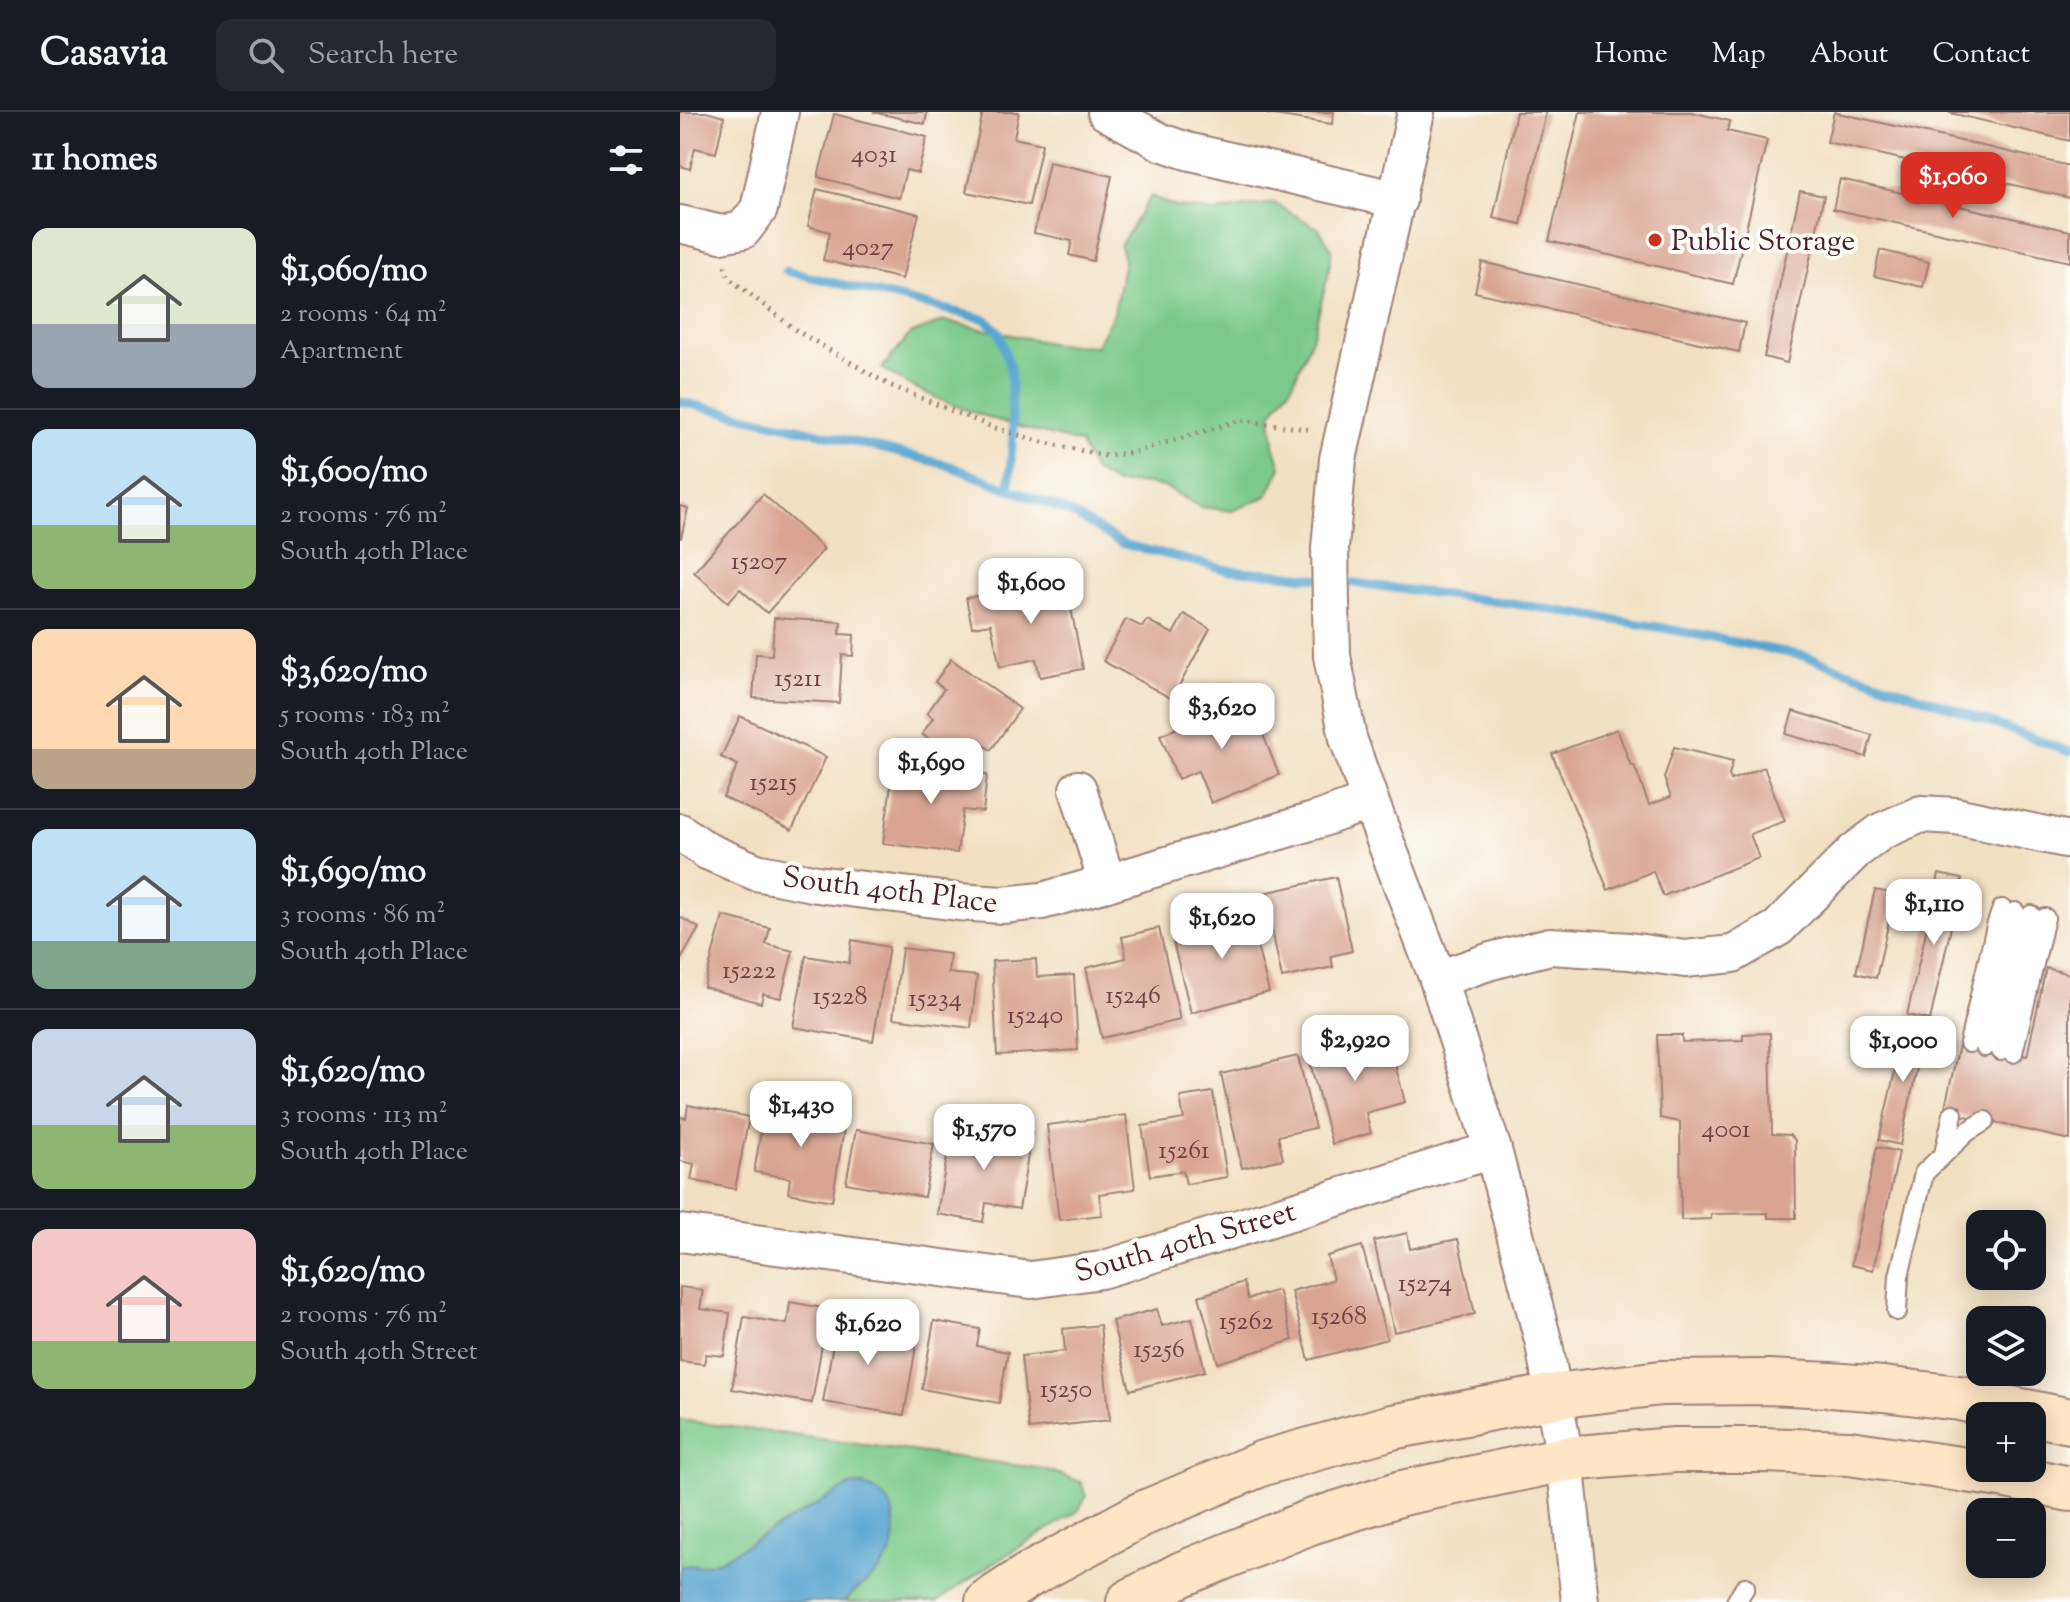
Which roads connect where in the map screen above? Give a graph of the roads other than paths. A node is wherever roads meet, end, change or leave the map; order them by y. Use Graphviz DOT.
graph roads {
  1 [pos="780,112"];
  2 [pos="1106,112"];
  3 [pos="1416,112"];
  4 [pos="1164,127"];
  5 [pos="1398,200"];
  6 [pos="680,224"];
  7 [pos="1078,789"];
  8 [pos="1370,801"];
  9 [pos="680,832"];
  10 [pos="2070,840"];
  11 [pos="1107,883"];
  12 [pos="1438,979"];
  13 [pos="1992,1049"];
  14 [pos="1969,1121"];
  15 [pos="1493,1150"];
  16 [pos="680,1233"];
  17 [pos="1897,1311"];
  18 [pos="2070,1421"];
  19 [pos="1560,1429"];
  20 [pos="2070,1489"];
  21 [pos="988,1602"];
  22 [pos="1129,1602"];
  23 [pos="1580,1602"];
  1 -- 6 [label="street"];
  2 -- 4 [label="street"];
  3 -- 5 [label="street"];
  4 -- 5 [label="street"];
  5 -- 8 [label="street"];
  7 -- 11 [label="street"];
  8 -- 11 [label="street, South 40th Place"];
  8 -- 12 [label="street"];
  9 -- 11 [label="street, South 40th Place"];
  10 -- 12 [label="street"];
  12 -- 15 [label="street"];
  13 -- 13 [label="lane"];
  14 -- 17 [label="lane"];
  15 -- 16 [label="street, South 40th Street"];
  15 -- 19 [label="street"];
  18 -- 19 [label="street"];
  19 -- 20 [label="street"];
  19 -- 21 [label="street"];
  19 -- 22 [label="street"];
  19 -- 23 [label="street"];
}
